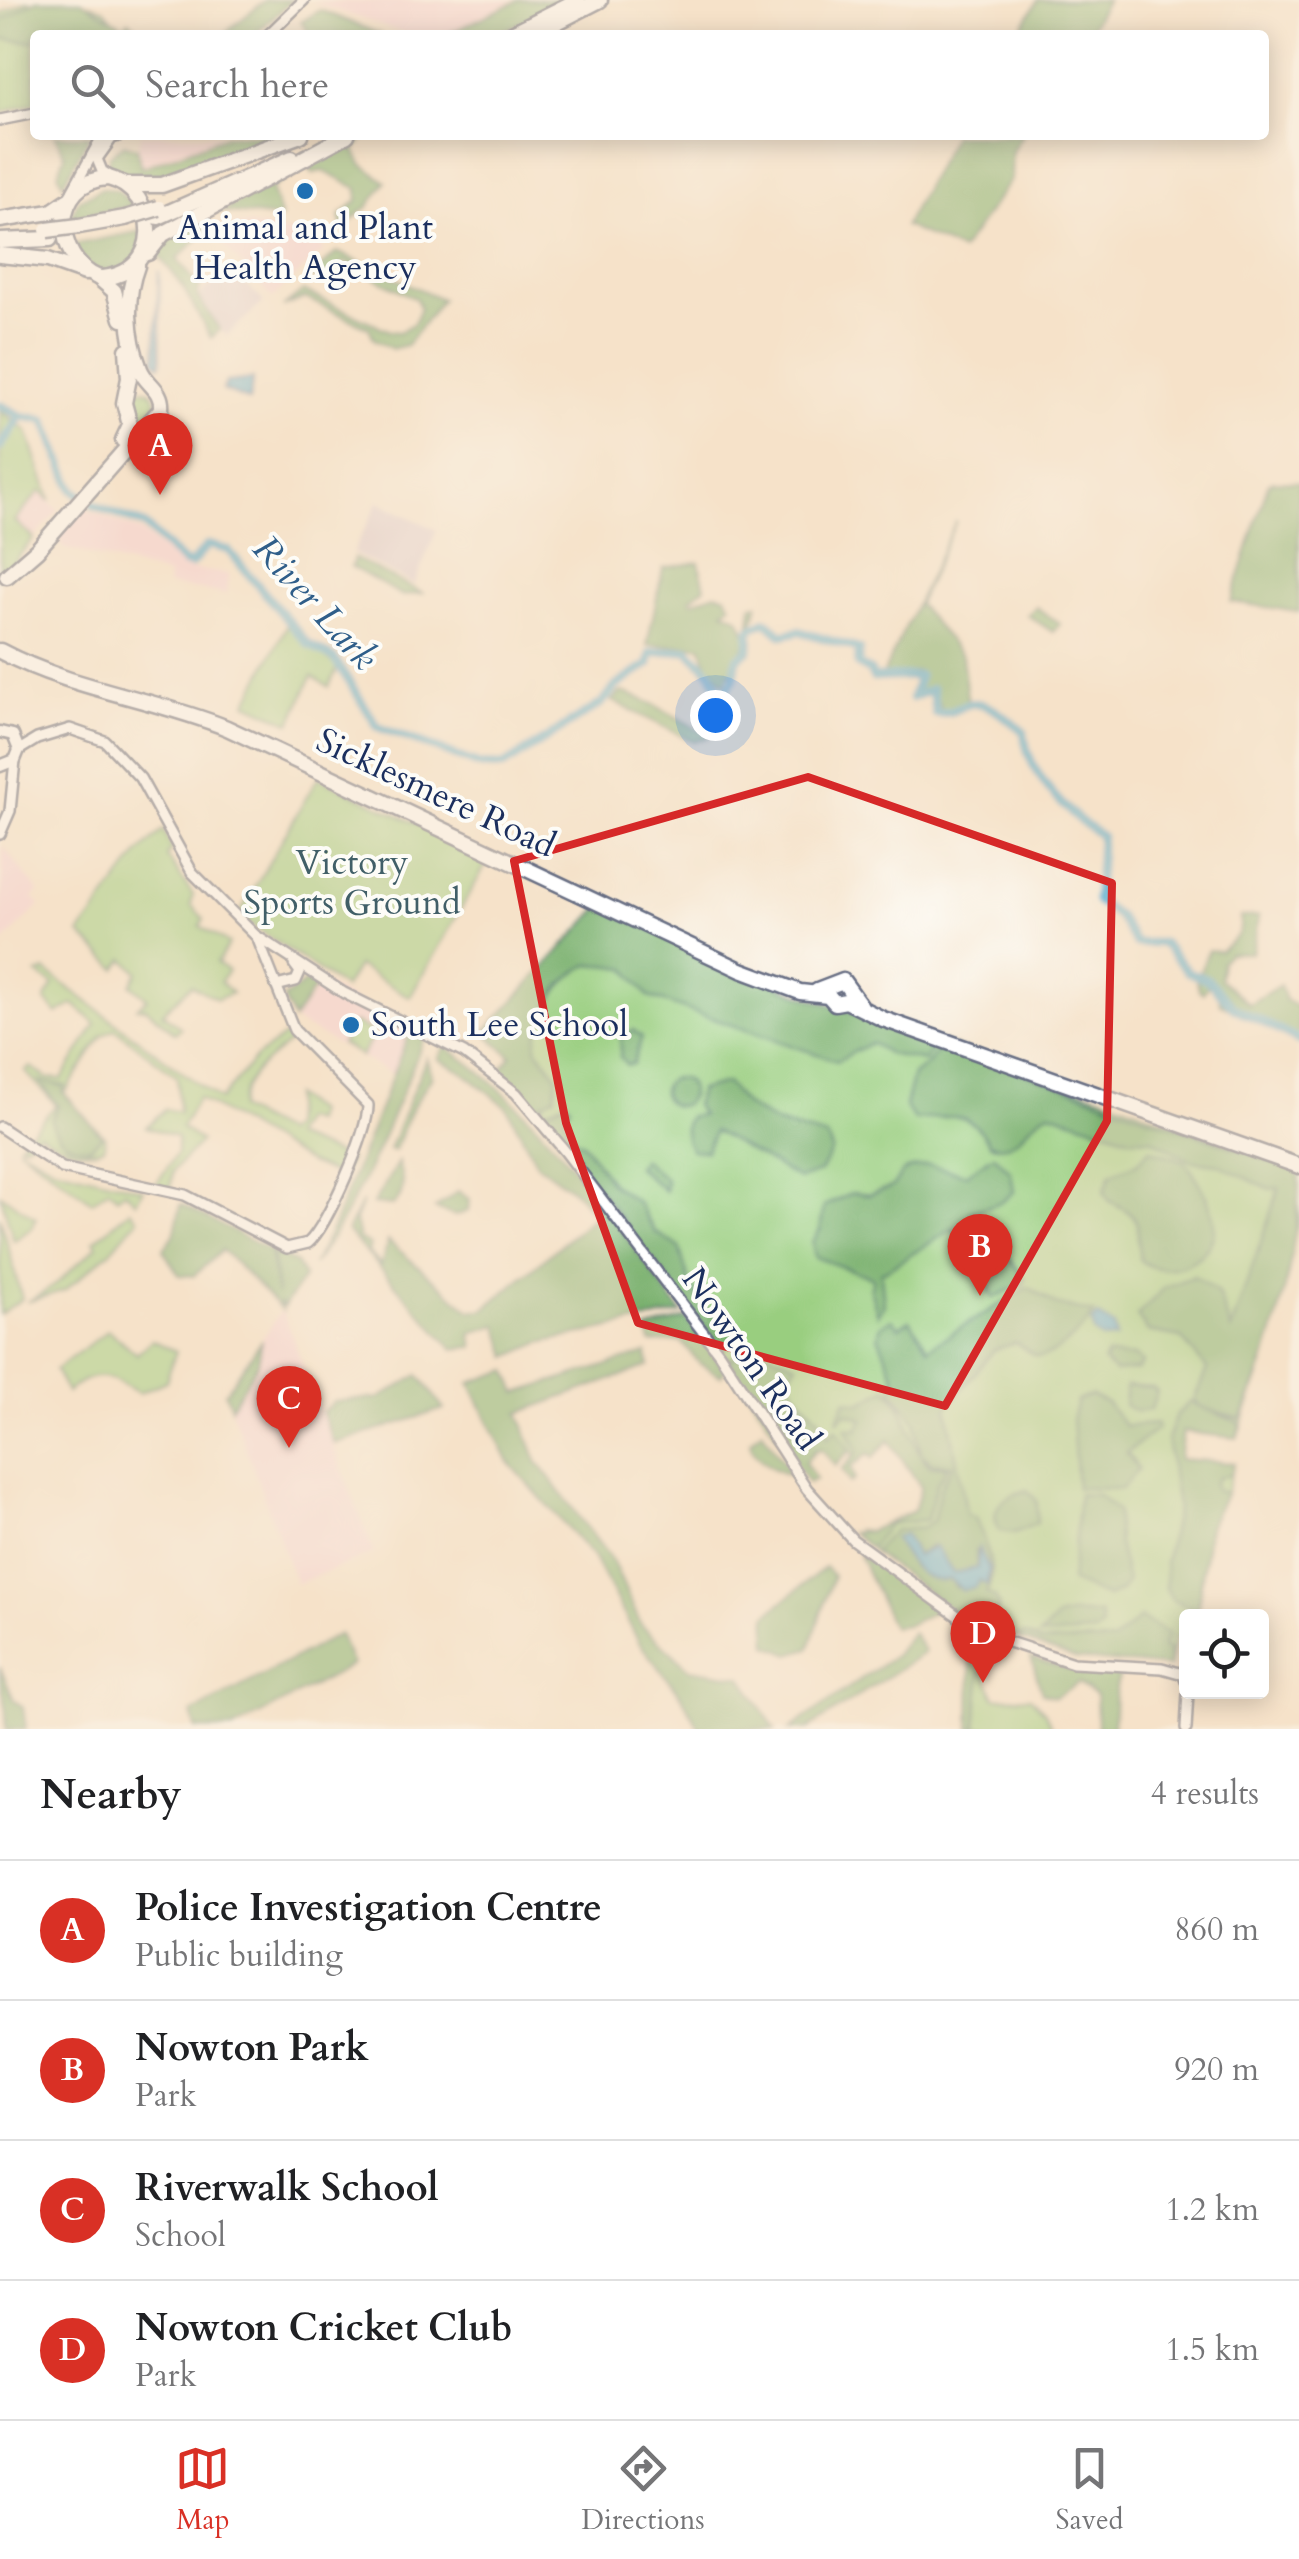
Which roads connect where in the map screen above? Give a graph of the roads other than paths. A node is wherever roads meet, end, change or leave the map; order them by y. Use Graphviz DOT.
graph roads {
  1 [pos="304,0"];
  2 [pos="578,0"];
  3 [pos="600,0"];
  4 [pos="273,30"];
  5 [pos="518,30"];
  6 [pos="542,30"];
  7 [pos="30,114"];
  8 [pos="0,120"];
  9 [pos="108,140"];
  10 [pos="109,140"];
  11 [pos="287,140"];
  12 [pos="305,140"];
  13 [pos="327,140"];
  14 [pos="339,140"];
  15 [pos="118,181"];
  16 [pos="69,196"];
  17 [pos="158,212"];
  18 [pos="0,220"];
  19 [pos="0,233"];
  20 [pos="49,234"];
  21 [pos="0,241"];
  22 [pos="0,256"];
  23 [pos="140,261"];
  24 [pos="95,276"];
  25 [pos="152,386"];
  26 [pos="126,403"];
  27 [pos="153,416"];
  28 [pos="88,489"];
  29 [pos="4,580"];
  30 [pos="0,654"];
  31 [pos="4,732"];
  32 [pos="36,738"];
  33 [pos="17,755"];
  34 [pos="0,767"];
  35 [pos="11,784"];
  36 [pos="0,834"];
  37 [pos="255,935"];
  38 [pos="282,956"];
  39 [pos="292,962"];
  40 [pos="268,965"];
  41 [pos="296,980"];
  42 [pos="323,980"];
  43 [pos="276,986"];
  44 [pos="0,1127"];
  45 [pos="1299,1166"];
  46 [pos="1179,1676"];
  47 [pos="1188,1699"];
  48 [pos="1186,1729"];
  1 -- 4 [label="street"];
  2 -- 5 [label="highway"];
  3 -- 6 [label="highway"];
  7 -- 8 [label="street"];
  9 -- 16 [label="street"];
  10 -- 15 [label="street"];
  11 -- 15 [label="highway"];
  12 -- 17 [label="highway"];
  13 -- 17 [label="highway"];
  14 -- 23 [label="highway"];
  15 -- 16 [label="highway"];
  15 -- 23 [label="highway"];
  16 -- 18 [label="highway"];
  16 -- 24 [label="highway"];
  17 -- 20 [label="highway, bridge"];
  19 -- 20 [label="highway"];
  20 -- 21 [label="highway"];
  22 -- 24 [label="highway"];
  23 -- 24 [label="highway"];
  23 -- 25 [label="highway"];
  24 -- 26 [label="highway"];
  25 -- 26 [label="highway"];
  25 -- 27 [label="highway"];
  26 -- 27 [label="highway"];
  26 -- 28 [label="highway"];
  27 -- 28 [label="highway"];
  28 -- 29 [label="highway"];
  30 -- 45 [label="highway, Sicklesmere Road"];
  31 -- 32 [label="street, Nowton Road"];
  31 -- 33 [label="main road"];
  32 -- 33 [label="street, Nowton Road"];
  32 -- 37 [label="street, Nowton Road"];
  33 -- 34 [label="main road"];
  33 -- 35 [label="street"];
  34 -- 35 [label="street"];
  35 -- 36 [label="street"];
  37 -- 38 [label="street, Nowton Road"];
  37 -- 40 [label="street"];
  38 -- 39 [label="street, Nowton Road"];
  38 -- 40 [label="street"];
  39 -- 41 [label="street"];
  39 -- 42 [label="street, Nowton Road"];
  40 -- 43 [label="street"];
  41 -- 42 [label="street, Nowton Road"];
  41 -- 43 [label="street, Nowton Road"];
  42 -- 46 [label="street, Nowton Road"];
  43 -- 44 [label="street"];
  47 -- 48 [label="street"];
}
